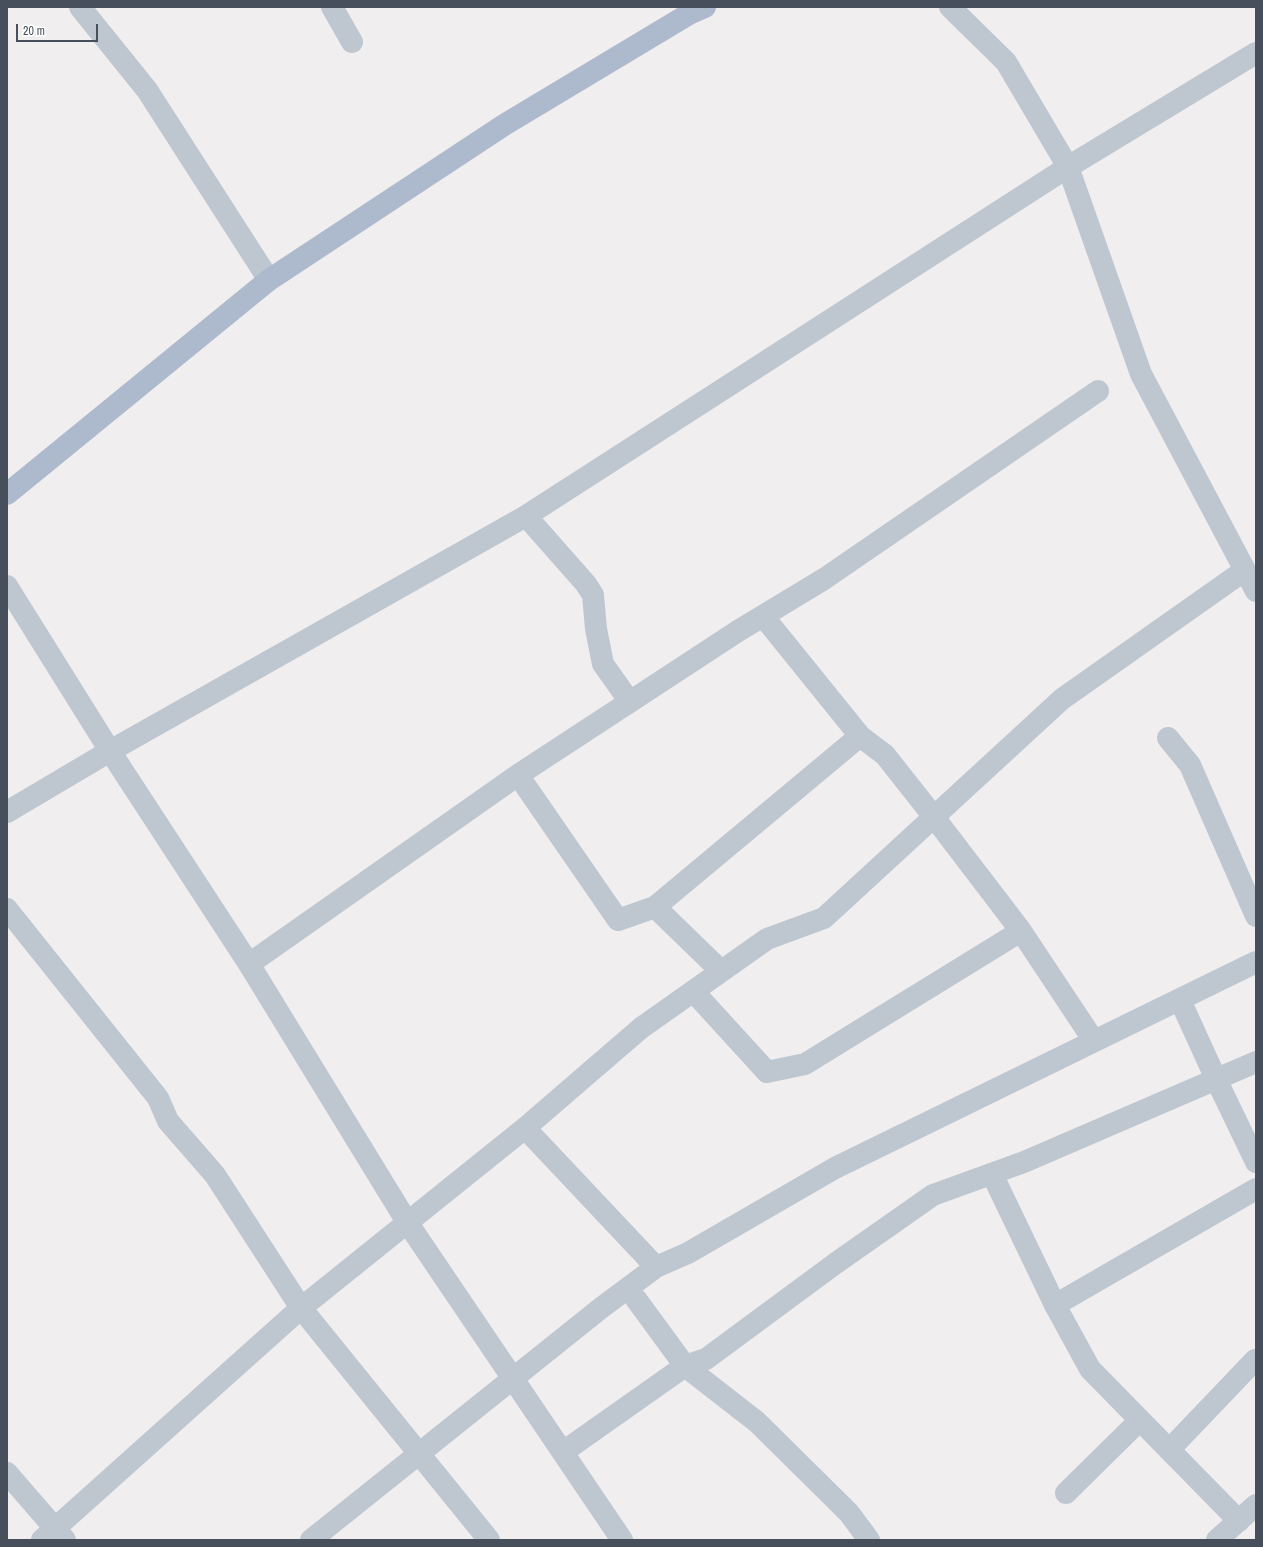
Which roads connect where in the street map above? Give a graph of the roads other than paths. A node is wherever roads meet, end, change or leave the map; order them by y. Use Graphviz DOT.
graph roads {
  1 [pos="80,7"];
  2 [pos="332,7"];
  3 [pos="950,7"];
  4 [pos="693,9"];
  5 [pos="352,42"];
  6 [pos="1256,52"];
  7 [pos="1068,167"];
  8 [pos="269,280"];
  9 [pos="1098,391"];
  10 [pos="7,494"];
  11 [pos="526,516"];
  12 [pos="1245,570"];
  13 [pos="7,586"];
  14 [pos="1256,591"];
  15 [pos="763,616"];
  16 [pos="630,702"];
  17 [pos="860,736"];
  18 [pos="1168,738"];
  19 [pos="110,751"];
  20 [pos="518,775"];
  21 [pos="7,812"];
  22 [pos="934,817"];
  23 [pos="655,907"];
  24 [pos="7,910"];
  25 [pos="1256,916"];
  26 [pos="1021,931"];
  27 [pos="1256,962"];
  28 [pos="249,964"];
  29 [pos="721,971"];
  30 [pos="693,991"];
  31 [pos="1180,1000"];
  32 [pos="1094,1041"];
  33 [pos="1256,1062"];
  34 [pos="1216,1079"];
  35 [pos="525,1128"];
  36 [pos="1256,1162"];
  37 [pos="992,1174"];
  38 [pos="1256,1189"];
  39 [pos="407,1222"];
  40 [pos="656,1267"];
  41 [pos="636,1299"];
  42 [pos="1055,1305"];
  43 [pos="301,1308"];
  44 [pos="1255,1360"];
  45 [pos="685,1366"];
  46 [pos="512,1378"];
  47 [pos="1140,1420"];
  48 [pos="1169,1450"];
  49 [pos="563,1452"];
  50 [pos="419,1454"];
  51 [pos="7,1473"];
  52 [pos="1066,1493"];
  53 [pos="1256,1505"];
  54 [pos="1239,1521"];
  55 [pos="54,1536"];
  56 [pos="311,1540"];
  57 [pos="489,1540"];
  58 [pos="622,1540"];
  59 [pos="869,1540"];
  60 [pos="1217,1540"];
  1 -- 8 [label="street"];
  2 -- 5 [label="street"];
  3 -- 7 [label="street"];
  4 -- 8 [label="main road"];
  6 -- 7 [label="street"];
  7 -- 11 [label="street"];
  7 -- 12 [label="street"];
  8 -- 10 [label="main road"];
  9 -- 15 [label="street"];
  11 -- 16 [label="street"];
  11 -- 19 [label="street"];
  12 -- 14 [label="street"];
  12 -- 22 [label="street"];
  13 -- 19 [label="street"];
  15 -- 16 [label="street"];
  15 -- 17 [label="street"];
  16 -- 20 [label="street"];
  17 -- 22 [label="street"];
  17 -- 23 [label="street"];
  18 -- 25 [label="street"];
  19 -- 21 [label="street"];
  19 -- 28 [label="street"];
  20 -- 23 [label="street"];
  20 -- 28 [label="street"];
  22 -- 26 [label="street"];
  22 -- 29 [label="street"];
  23 -- 29 [label="street"];
  24 -- 43 [label="street"];
  26 -- 30 [label="street"];
  26 -- 32 [label="street"];
  27 -- 31 [label="street"];
  28 -- 39 [label="street"];
  29 -- 30 [label="street"];
  30 -- 35 [label="street"];
  31 -- 32 [label="street"];
  31 -- 34 [label="street"];
  32 -- 40 [label="street"];
  33 -- 34 [label="street"];
  34 -- 36 [label="street"];
  34 -- 37 [label="street"];
  35 -- 39 [label="street"];
  35 -- 40 [label="street"];
  37 -- 42 [label="street"];
  37 -- 45 [label="street"];
  38 -- 42 [label="street"];
  39 -- 43 [label="street"];
  39 -- 46 [label="street"];
  40 -- 46 [label="street"];
  41 -- 45 [label="street"];
  42 -- 47 [label="street"];
  43 -- 50 [label="street"];
  43 -- 55 [label="street"];
  44 -- 48 [label="street"];
  45 -- 49 [label="street"];
  45 -- 59 [label="street"];
  46 -- 49 [label="street"];
  46 -- 50 [label="street"];
  47 -- 48 [label="street"];
  47 -- 52 [label="street"];
  48 -- 54 [label="street"];
  49 -- 58 [label="street"];
  50 -- 56 [label="street"];
  50 -- 57 [label="street"];
  51 -- 55 [label="street"];
  53 -- 54 [label="street"];
  54 -- 60 [label="street"];
}
